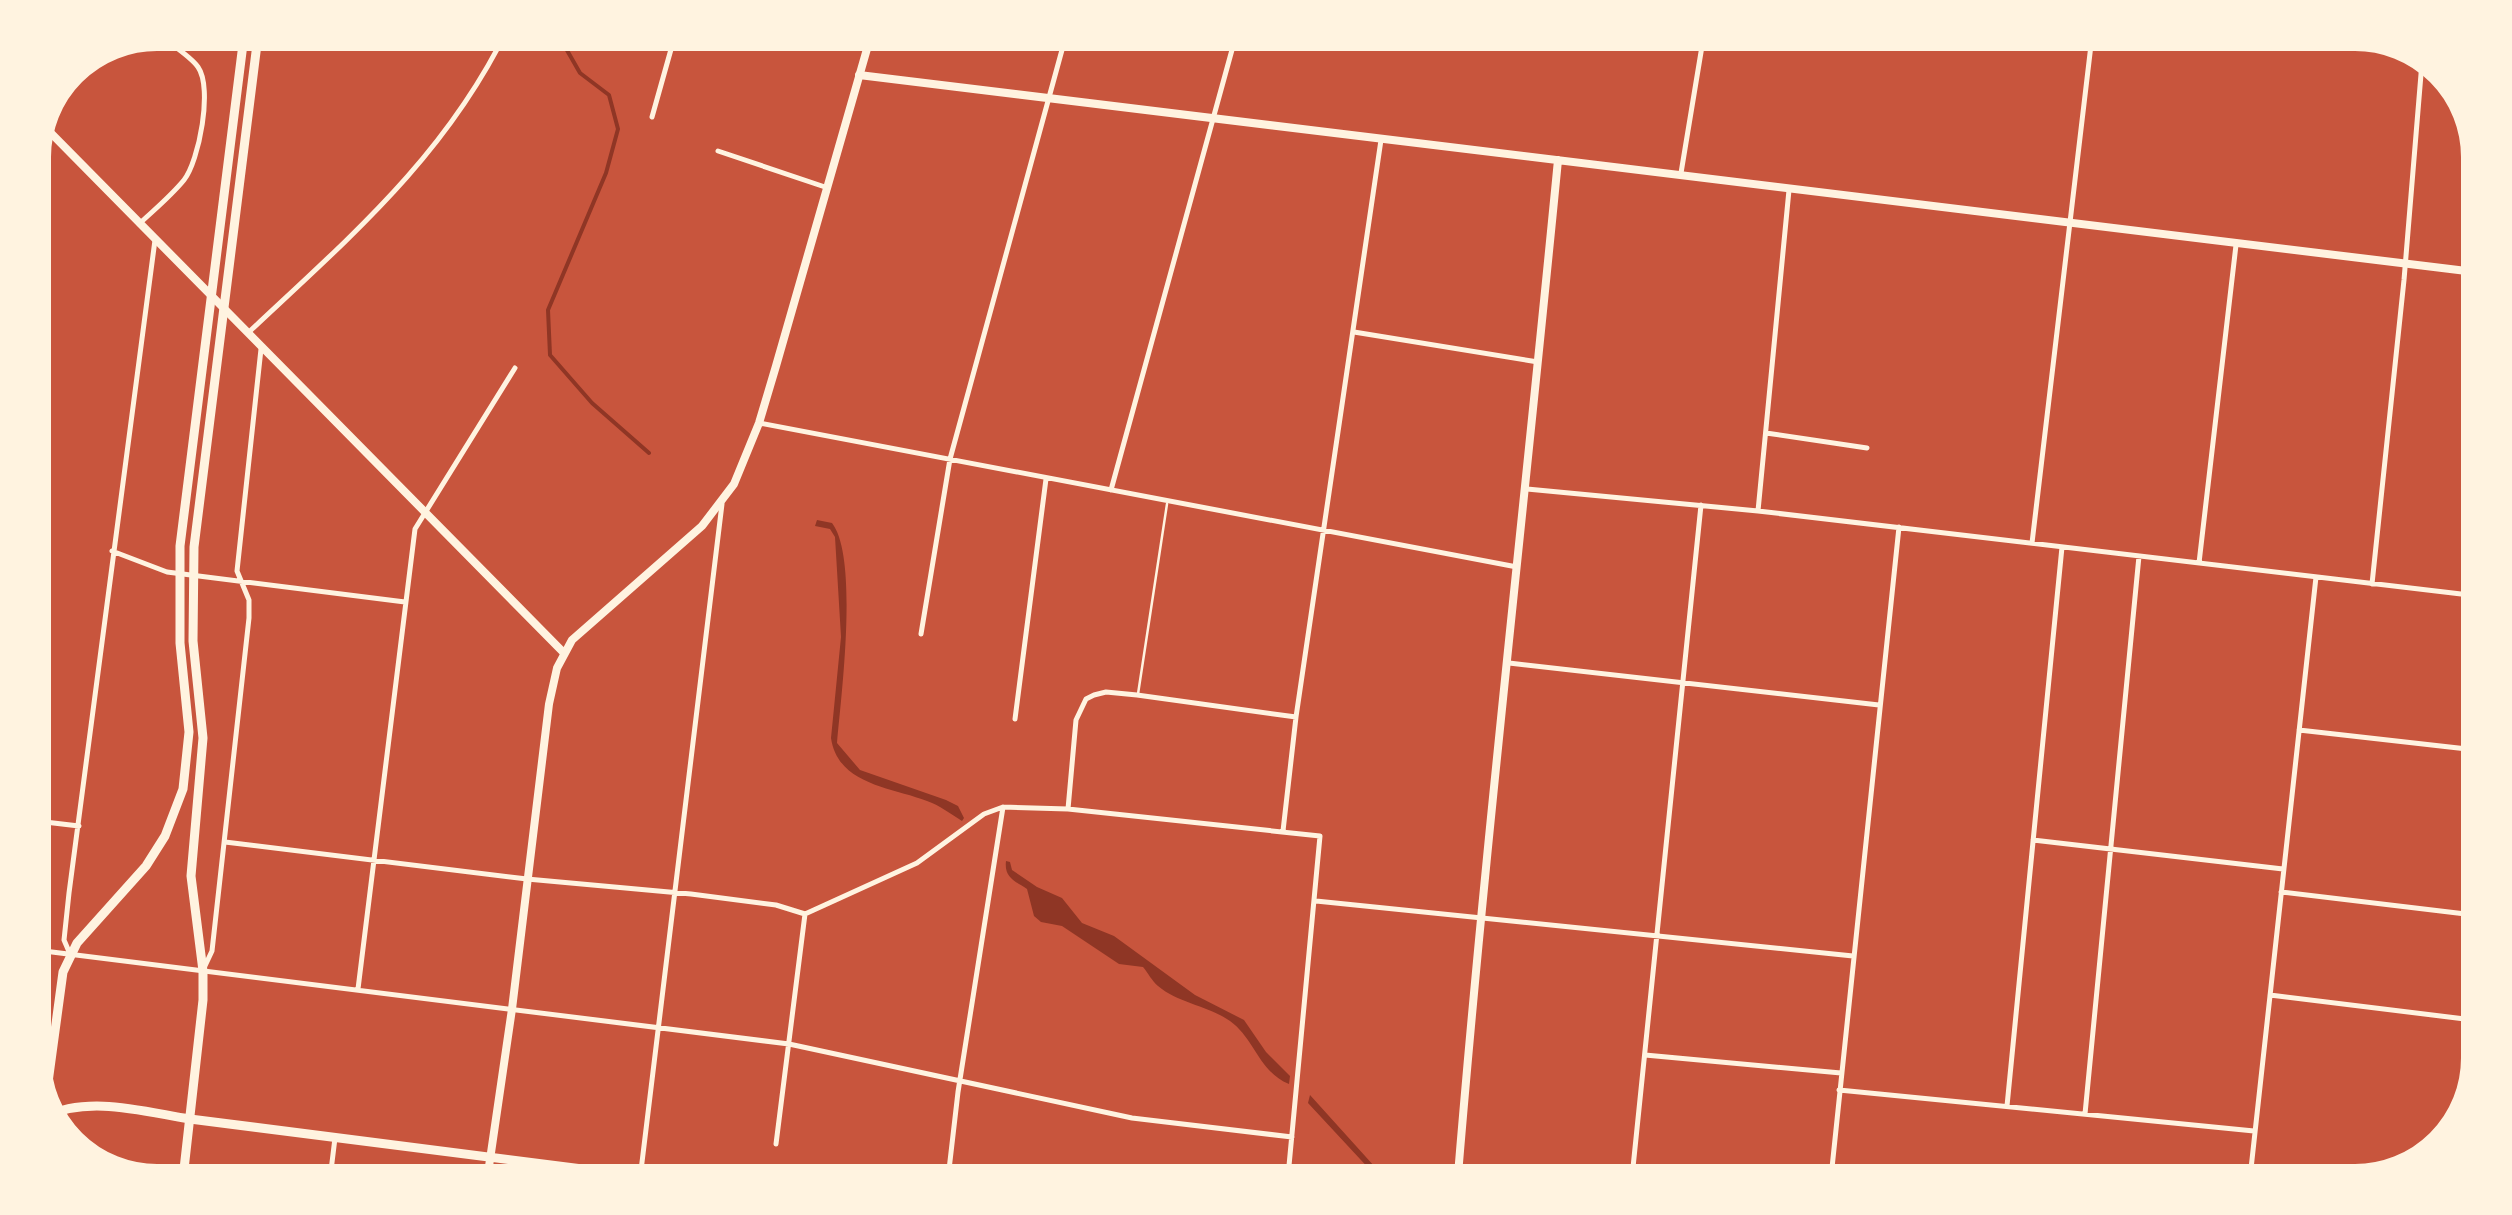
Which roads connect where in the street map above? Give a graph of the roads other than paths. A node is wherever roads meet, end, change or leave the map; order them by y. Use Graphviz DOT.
graph roads {
  1 [pos="172,45"];
  2 [pos="243,45"];
  3 [pos="256,45"];
  4 [pos="498,45"];
  5 [pos="672,45"];
  6 [pos="868,45"];
  7 [pos="1063,45"];
  8 [pos="1234,45"];
  9 [pos="1702,45"];
  10 [pos="2091,45"];
  11 [pos="2421,67"];
  12 [pos="859,75"];
  13 [pos="1048,100"];
  14 [pos="652,117"];
  15 [pos="1214,120"];
  16 [pos="48,131"];
  17 [pos="1381,140"];
  18 [pos="718,151"];
  19 [pos="1558,160"];
  20 [pos="1681,173"];
  21 [pos="828,188"];
  22 [pos="1789,190"];
  23 [pos="2070,223"];
  24 [pos="139,224"];
  25 [pos="154,240"];
  26 [pos="2236,245"];
  27 [pos="2404,265"];
  28 [pos="2467,271"];
  29 [pos="1354,332"];
  30 [pos="246,334"];
  31 [pos="260,350"];
  32 [pos="1539,362"];
  33 [pos="515,368"];
  34 [pos="758,423"];
  35 [pos="1766,433"];
  36 [pos="1867,448"];
  37 [pos="950,459"];
  38 [pos="1046,479"];
  39 [pos="1527,489"];
  40 [pos="1112,490"];
  41 [pos="1168,501"];
  42 [pos="722,504"];
  43 [pos="1700,504"];
  44 [pos="1758,511"];
  45 [pos="424,512"];
  46 [pos="1899,528"];
  47 [pos="1325,531"];
  48 [pos="2032,543"];
  49 [pos="2062,547"];
  50 [pos="112,551"];
  51 [pos="2139,556"];
  52 [pos="2199,563"];
  53 [pos="1519,568"];
  54 [pos="2316,577"];
  55 [pos="244,584"];
  56 [pos="2372,584"];
  57 [pos="2467,595"];
  58 [pos="406,602"];
  59 [pos="921,634"];
  60 [pos="563,652"];
  61 [pos="1509,663"];
  62 [pos="1682,682"];
  63 [pos="1137,695"];
  64 [pos="1880,705"];
  65 [pos="1296,717"];
  66 [pos="1015,719"];
  67 [pos="2299,730"];
  68 [pos="2467,749"];
  69 [pos="1003,807"];
  70 [pos="1068,810"];
  71 [pos="45,822"];
  72 [pos="79,826"];
  73 [pos="1283,832"];
  74 [pos="2033,840"];
  75 [pos="226,842"];
  76 [pos="2111,848"];
  77 [pos="375,860"];
  78 [pos="2284,869"];
  79 [pos="527,879"];
  80 [pos="676,892"];
  81 [pos="2282,892"];
  82 [pos="1316,902"];
  83 [pos="805,914"];
  84 [pos="2467,914"];
  85 [pos="1479,918"];
  86 [pos="1656,936"];
  87 [pos="45,950"];
  88 [pos="70,954"];
  89 [pos="1853,956"];
  90 [pos="202,971"];
  91 [pos="358,988"];
  92 [pos="2270,995"];
  93 [pos="512,1009"];
  94 [pos="2467,1019"];
  95 [pos="659,1029"];
  96 [pos="789,1044"];
  97 [pos="1644,1056"];
  98 [pos="1841,1073"];
  99 [pos="960,1080"];
  100 [pos="48,1083"];
  101 [pos="1839,1090"];
  102 [pos="2006,1106"];
  103 [pos="59,1111"];
  104 [pos="2085,1114"];
  105 [pos="190,1119"];
  106 [pos="2255,1131"];
  107 [pos="1292,1137"];
  108 [pos="335,1138"];
  109 [pos="776,1144"];
  110 [pos="491,1158"];
  111 [pos="184,1170"];
  112 [pos="331,1170"];
  113 [pos="489,1170"];
  114 [pos="566,1170"];
  115 [pos="641,1170"];
  116 [pos="949,1170"];
  117 [pos="1289,1170"];
  118 [pos="1458,1170"];
  119 [pos="1633,1170"];
  120 [pos="1832,1170"];
  121 [pos="2251,1170"];
  1 -- 24 [label="street"];
  2 -- 88 [label="main road"];
  3 -- 90 [label="main road"];
  4 -- 30 [label="street"];
  5 -- 14 [label="street"];
  6 -- 12 [label="street"];
  7 -- 13 [label="street"];
  8 -- 15 [label="street"];
  9 -- 20 [label="street"];
  10 -- 23 [label="street"];
  11 -- 27 [label="street"];
  12 -- 13 [label="street"];
  12 -- 21 [label="street"];
  13 -- 15 [label="street"];
  13 -- 37 [label="street"];
  15 -- 17 [label="street"];
  15 -- 40 [label="street"];
  16 -- 24 [label="street"];
  17 -- 19 [label="street"];
  17 -- 29 [label="street"];
  18 -- 21 [label="street"];
  19 -- 20 [label="street"];
  19 -- 32 [label="street"];
  20 -- 22 [label="street"];
  21 -- 34 [label="street"];
  22 -- 23 [label="street"];
  22 -- 35 [label="street"];
  23 -- 26 [label="street"];
  23 -- 48 [label="street"];
  24 -- 25 [label="street"];
  25 -- 30 [label="street"];
  25 -- 50 [label="street"];
  26 -- 27 [label="street"];
  26 -- 52 [label="street"];
  27 -- 28 [label="street"];
  27 -- 56 [label="street"];
  29 -- 32 [label="street"];
  29 -- 47 [label="street"];
  30 -- 31 [label="street"];
  31 -- 45 [label="street"];
  31 -- 55 [label="street"];
  32 -- 39 [label="street"];
  33 -- 45 [label="street"];
  34 -- 37 [label="street"];
  34 -- 42 [label="street"];
  35 -- 36 [label="street"];
  35 -- 44 [label="street"];
  37 -- 38 [label="street"];
  37 -- 59 [label="street"];
  38 -- 40 [label="street"];
  38 -- 66 [label="street"];
  39 -- 43 [label="street"];
  39 -- 53 [label="street"];
  40 -- 41 [label="street"];
  41 -- 47 [label="street"];
  41 -- 63 [label="lane"];
  42 -- 60 [label="street"];
  42 -- 80 [label="street"];
  43 -- 44 [label="street"];
  43 -- 62 [label="street"];
  44 -- 46 [label="street"];
  45 -- 58 [label="street"];
  45 -- 60 [label="street"];
  46 -- 48 [label="street"];
  46 -- 64 [label="street"];
  47 -- 53 [label="street"];
  47 -- 65 [label="street"];
  48 -- 49 [label="street"];
  49 -- 51 [label="street"];
  49 -- 74 [label="street"];
  50 -- 55 [label="street"];
  50 -- 72 [label="street"];
  51 -- 52 [label="street"];
  51 -- 76 [label="street"];
  52 -- 54 [label="street"];
  53 -- 61 [label="street"];
  54 -- 56 [label="street"];
  54 -- 67 [label="street"];
  55 -- 58 [label="street"];
  55 -- 75 [label="street"];
  56 -- 57 [label="street"];
  58 -- 77 [label="street"];
  60 -- 79 [label="street"];
  61 -- 62 [label="street"];
  61 -- 85 [label="street"];
  62 -- 64 [label="street"];
  62 -- 86 [label="street"];
  63 -- 65 [label="street"];
  63 -- 70 [label="street"];
  64 -- 89 [label="street"];
  65 -- 73 [label="street"];
  67 -- 68 [label="street"];
  67 -- 78 [label="street"];
  69 -- 70 [label="street"];
  69 -- 83 [label="street"];
  69 -- 99 [label="street"];
  70 -- 73 [label="street"];
  71 -- 72 [label="street"];
  72 -- 88 [label="street"];
  73 -- 82 [label="street"];
  74 -- 76 [label="street"];
  74 -- 102 [label="street"];
  75 -- 77 [label="street"];
  75 -- 90 [label="street"];
  76 -- 78 [label="street"];
  76 -- 104 [label="street"];
  77 -- 79 [label="street"];
  77 -- 91 [label="street"];
  78 -- 81 [label="street"];
  79 -- 80 [label="street"];
  79 -- 93 [label="street"];
  80 -- 83 [label="street"];
  80 -- 95 [label="street"];
  81 -- 84 [label="street"];
  81 -- 92 [label="street"];
  82 -- 85 [label="street"];
  82 -- 107 [label="street"];
  83 -- 96 [label="street"];
  85 -- 86 [label="street"];
  85 -- 118 [label="street"];
  86 -- 89 [label="street"];
  86 -- 97 [label="street"];
  87 -- 88 [label="street"];
  88 -- 90 [label="street"];
  88 -- 100 [label="main road"];
  89 -- 98 [label="street"];
  90 -- 91 [label="street"];
  90 -- 105 [label="main road"];
  91 -- 93 [label="street"];
  92 -- 94 [label="street"];
  92 -- 106 [label="street"];
  93 -- 95 [label="street"];
  93 -- 110 [label="street"];
  95 -- 96 [label="street"];
  95 -- 115 [label="street"];
  96 -- 99 [label="street"];
  96 -- 109 [label="street"];
  97 -- 98 [label="street"];
  97 -- 119 [label="street"];
  98 -- 101 [label="street"];
  99 -- 107 [label="street"];
  99 -- 116 [label="street"];
  101 -- 102 [label="street"];
  101 -- 120 [label="street"];
  102 -- 104 [label="street"];
  103 -- 105 [label="main road"];
  104 -- 106 [label="street"];
  105 -- 108 [label="main road"];
  105 -- 111 [label="main road"];
  106 -- 121 [label="street"];
  107 -- 117 [label="street"];
  108 -- 110 [label="main road"];
  108 -- 112 [label="street"];
  110 -- 113 [label="street"];
  110 -- 114 [label="main road"];
}
